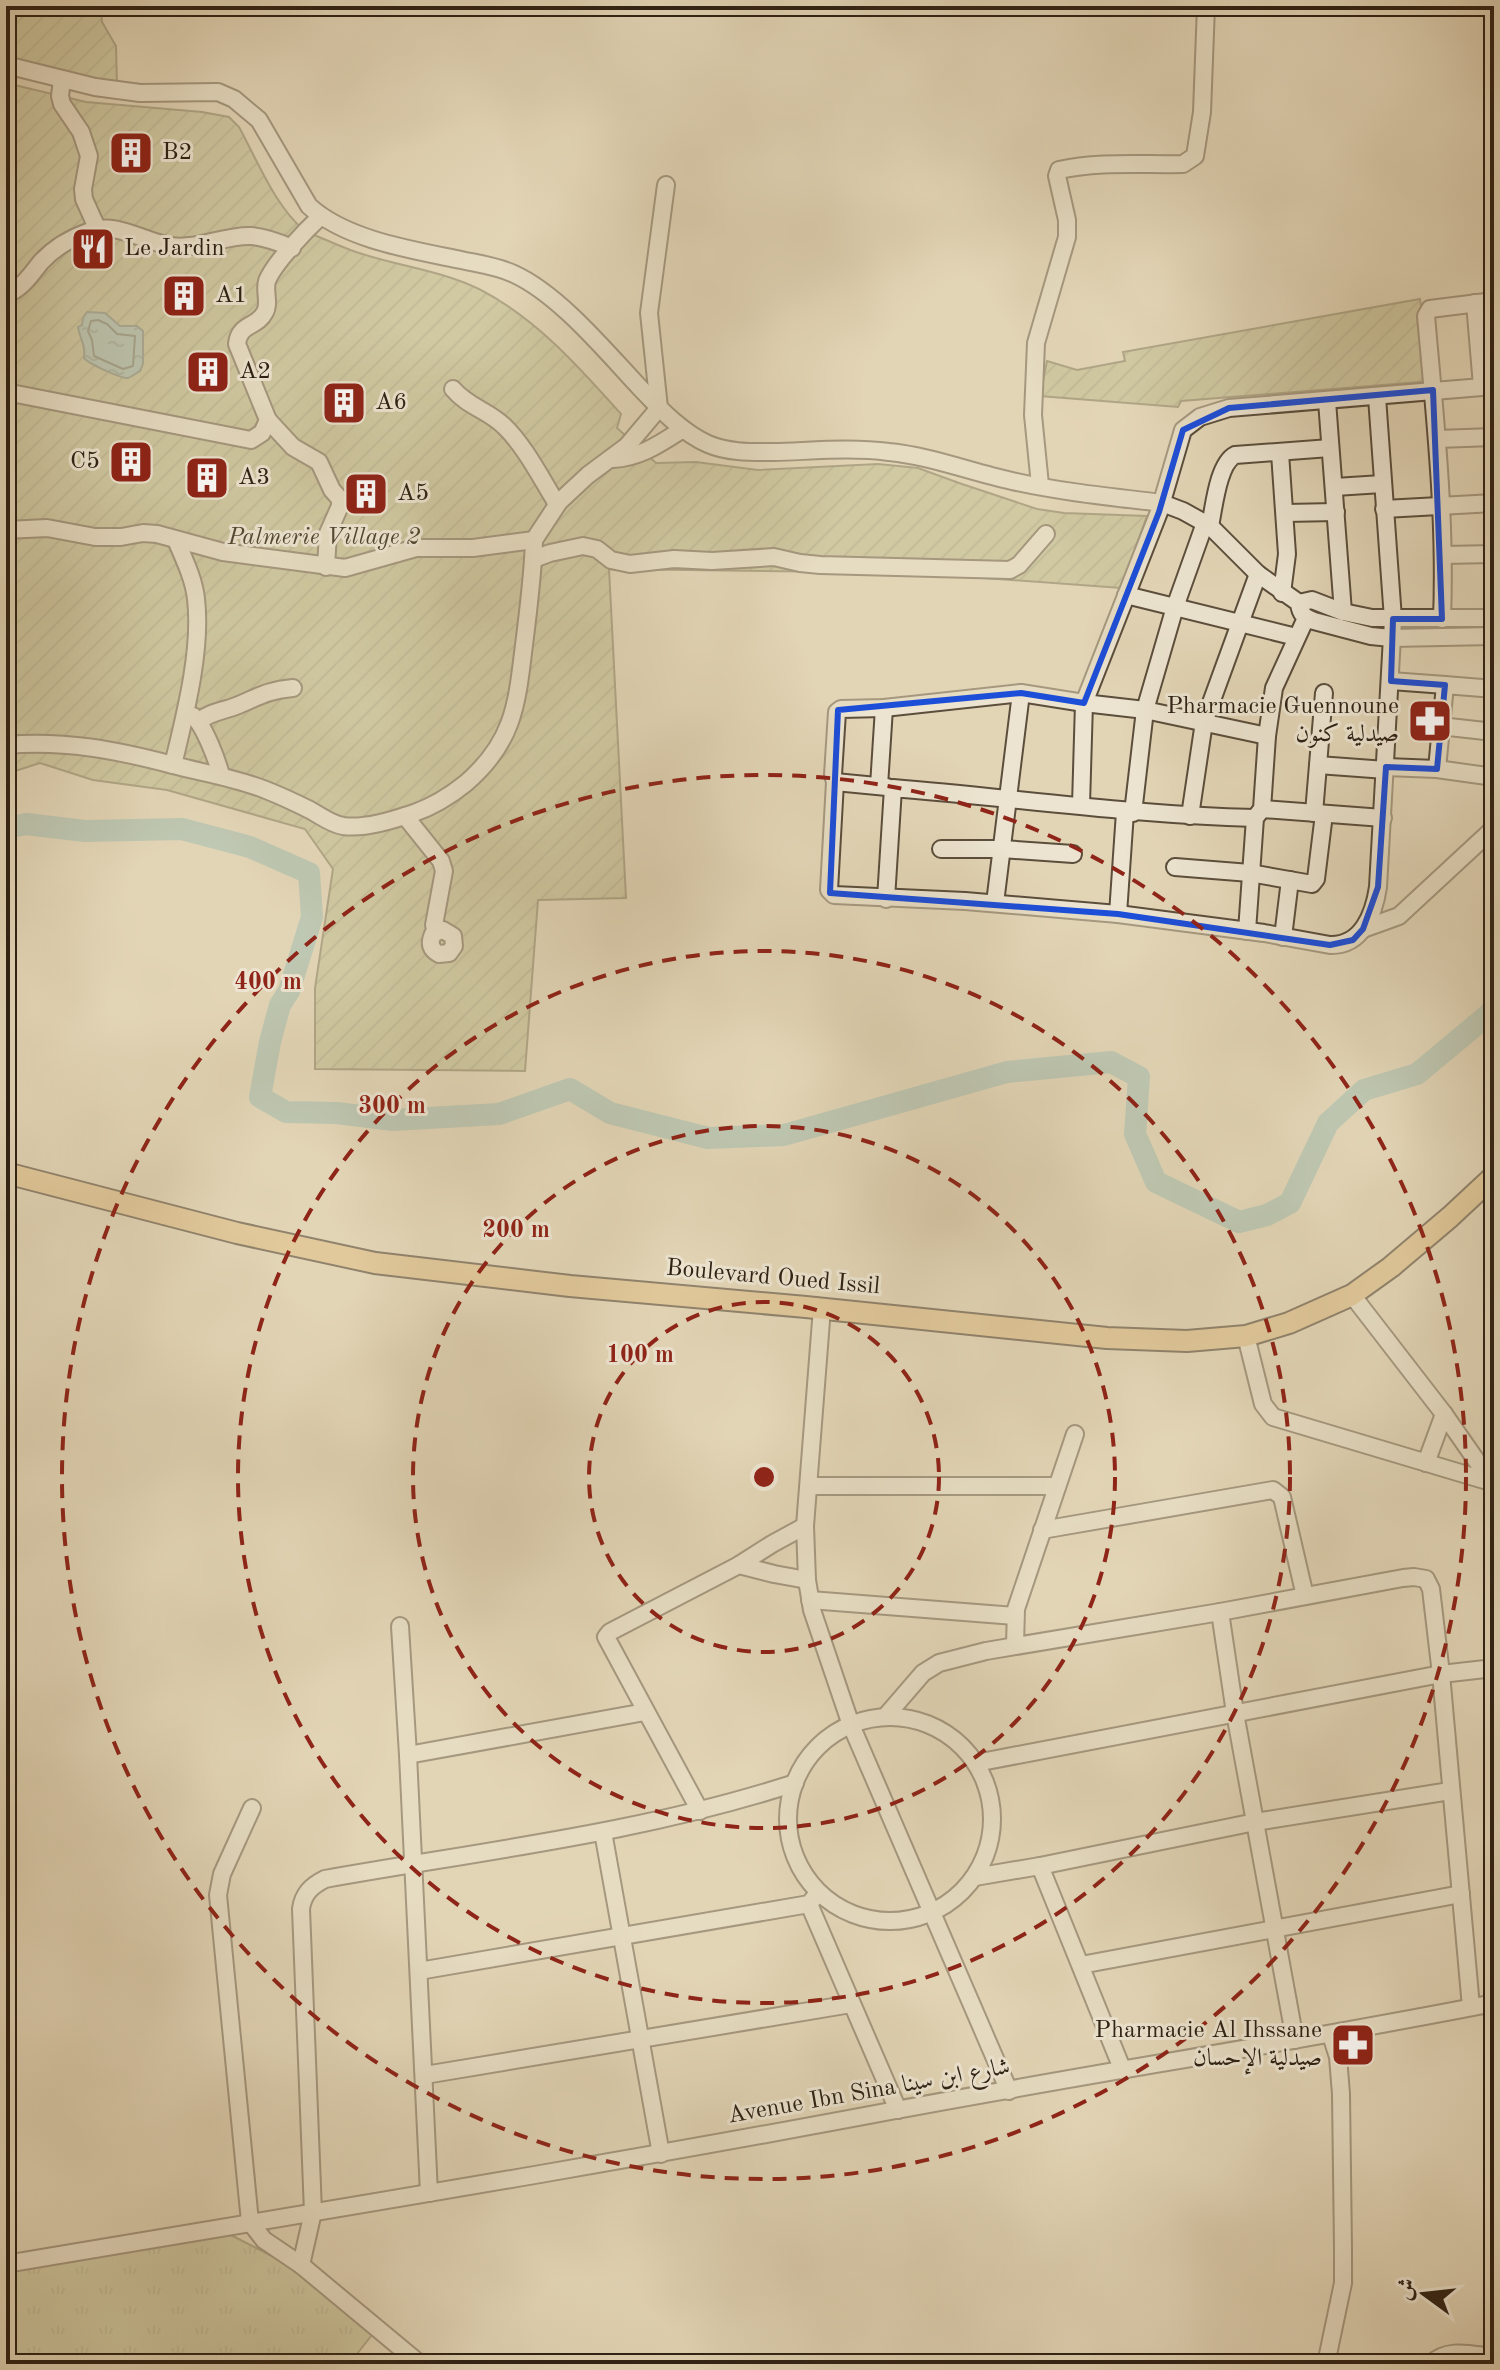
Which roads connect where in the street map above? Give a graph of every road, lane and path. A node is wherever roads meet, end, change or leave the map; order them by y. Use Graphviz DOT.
graph roads {
  1 [pos="1206,6"];
  2 [pos="6,65"];
  3 [pos="62,79"];
  4 [pos="666,185"];
  5 [pos="321,216"];
  6 [pos="97,228"];
  7 [pos="292,248"];
  8 [pos="6,295"];
  9 [pos="1494,301"];
  10 [pos="1475,303"];
  11 [pos="1488,386"];
  12 [pos="453,389"];
  13 [pos="1433,390"];
  14 [pos="6,392"];
  15 [pos="1377,397"];
  16 [pos="1327,401"];
  17 [pos="659,408"];
  18 [pos="268,420"];
  19 [pos="683,429"];
  20 [pos="1493,437"];
  21 [pos="1437,439"];
  22 [pos="1330,448"];
  23 [pos="1280,453"];
  24 [pos="1494,456"];
  25 [pos="612,459"];
  26 [pos="1382,484"];
  27 [pos="1040,485"];
  28 [pos="1335,487"];
  29 [pos="1162,503"];
  30 [pos="1494,503"];
  31 [pos="557,504"];
  32 [pos="1441,505"];
  33 [pos="1384,509"];
  34 [pos="1336,512"];
  35 [pos="1285,513"];
  36 [pos="1208,524"];
  37 [pos="6,530"];
  38 [pos="1046,534"];
  39 [pos="176,540"];
  40 [pos="534,540"];
  41 [pos="1494,554"];
  42 [pos="1444,555"];
  43 [pos="534,559"];
  44 [pos="326,567"];
  45 [pos="1258,574"];
  46 [pos="1282,593"];
  47 [pos="1126,595"];
  48 [pos="1175,607"];
  49 [pos="1302,611"];
  50 [pos="1343,612"];
  51 [pos="1494,618"];
  52 [pos="1393,619"];
  53 [pos="1442,619"];
  54 [pos="1240,622"];
  55 [pos="1494,636"];
  56 [pos="1296,637"];
  57 [pos="1391,638"];
  58 [pos="1391,681"];
  59 [pos="1445,685"];
  60 [pos="293,688"];
  61 [pos="1494,689"];
  62 [pos="1021,693"];
  63 [pos="1324,693"];
  64 [pos="1084,703"];
  65 [pos="884,708"];
  66 [pos="1145,710"];
  67 [pos="193,716"];
  68 [pos="1204,722"];
  69 [pos="1440,726"];
  70 [pos="1494,732"];
  71 [pos="1267,736"];
  72 [pos="6,745"];
  73 [pos="173,765"];
  74 [pos="1318,765"];
  75 [pos="1386,768"];
  76 [pos="1437,769"];
  77 [pos="221,775"];
  78 [pos="1494,777"];
  79 [pos="835,782"];
  80 [pos="886,787"];
  81 [pos="1008,797"];
  82 [pos="1081,805"];
  83 [pos="1129,812"];
  84 [pos="1319,813"];
  85 [pos="1259,814"];
  86 [pos="405,816"];
  87 [pos="1190,816"];
  88 [pos="1383,818"];
  89 [pos="1494,828"];
  90 [pos="941,849"];
  91 [pos="1002,849"];
  92 [pos="1073,854"];
  93 [pos="1175,867"];
  94 [pos="1250,873"];
  95 [pos="1290,880"];
  96 [pos="886,899"];
  97 [pos="995,903"];
  98 [pos="1118,914"];
  99 [pos="1363,929"];
  100 [pos="1247,931"];
  101 [pos="437,932"];
  102 [pos="1283,937"];
  103 [pos="6,1173"];
  104 [pos="1494,1176"];
  105 [pos="1352,1295"];
  106 [pos="822,1308"];
  107 [pos="1246,1336"];
  108 [pos="1444,1414"];
  109 [pos="1075,1434"];
  110 [pos="1426,1463"];
  111 [pos="1493,1483"];
  112 [pos="809,1486"];
  113 [pos="1057,1486"];
  114 [pos="805,1526"];
  115 [pos="1042,1530"];
  116 [pos="739,1565"];
  117 [pos="807,1580"];
  118 [pos="1305,1596"];
  119 [pos="810,1600"];
  120 [pos="1220,1612"];
  121 [pos="1015,1616"];
  122 [pos="400,1626"];
  123 [pos="1015,1645"];
  124 [pos="1494,1668"];
  125 [pos="1441,1674"];
  126 [pos="645,1712"];
  127 [pos="1235,1713"];
  128 [pos="885,1717"];
  129 [pos="851,1725"];
  130 [pos="408,1755"];
  131 [pos="976,1763"];
  132 [pos="795,1783"];
  133 [pos="1450,1791"];
  134 [pos="252,1808"];
  135 [pos="700,1811"];
  136 [pos="1255,1822"];
  137 [pos="603,1832"];
  138 [pos="415,1863"];
  139 [pos="1040,1866"];
  140 [pos="975,1877"];
  141 [pos="1461,1894"];
  142 [pos="814,1898"];
  143 [pos="932,1913"];
  144 [pos="1276,1927"];
  145 [pos="620,1938"];
  146 [pos="1081,1965"];
  147 [pos="419,1971"];
  148 [pos="1494,2003"];
  149 [pos="851,2004"];
  150 [pos="1471,2007"];
  151 [pos="1331,2035"];
  152 [pos="639,2039"];
  153 [pos="1295,2040"];
  154 [pos="1123,2071"];
  155 [pos="425,2075"];
  156 [pos="1009,2091"];
  157 [pos="898,2110"];
  158 [pos="661,2154"];
  159 [pos="429,2193"];
  160 [pos="313,2212"];
  161 [pos="250,2222"];
  162 [pos="6,2264"];
  163 [pos="301,2265"];
  164 [pos="1494,2357"];
  165 [pos="420,2364"];
  166 [pos="1326,2364"];
  167 [pos="1431,2364"];
  1 -- 27 [label="street"];
  2 -- 3 [label="street"];
  3 -- 5 [label="street"];
  3 -- 6 [label="street"];
  4 -- 17 [label="street"];
  5 -- 7 [label="street"];
  5 -- 17 [label="street"];
  6 -- 7 [label="street"];
  6 -- 8 [label="street"];
  7 -- 18 [label="street"];
  9 -- 10 [label="street"];
  10 -- 11 [label="street"];
  10 -- 13 [label="street"];
  11 -- 13 [label="street"];
  12 -- 31 [label="street"];
  13 -- 15 [label="street"];
  13 -- 21 [label="street"];
  14 -- 18 [label="street"];
  15 -- 16 [label="street"];
  15 -- 26 [label="street"];
  16 -- 22 [label="street"];
  16 -- 29 [label="street"];
  17 -- 19 [label="street"];
  17 -- 25 [label="street"];
  18 -- 44 [label="street"];
  19 -- 25 [label="street"];
  19 -- 27 [label="street"];
  20 -- 21 [label="street"];
  20 -- 24 [label="street"];
  21 -- 32 [label="street"];
  22 -- 23 [label="street"];
  22 -- 28 [label="street"];
  23 -- 35 [label="street"];
  23 -- 36 [label="street"];
  25 -- 31 [label="street"];
  26 -- 28 [label="street"];
  26 -- 33 [label="street"];
  27 -- 29 [label="street"];
  28 -- 34 [label="street"];
  29 -- 36 [label="street"];
  29 -- 47 [label="street"];
  30 -- 32 [label="street"];
  31 -- 40 [label="street"];
  32 -- 33 [label="street"];
  32 -- 42 [label="street"];
  33 -- 52 [label="street"];
  34 -- 35 [label="street"];
  34 -- 50 [label="street"];
  35 -- 46 [label="street"];
  36 -- 45 [label="street"];
  36 -- 48 [label="street"];
  37 -- 39 [label="street"];
  38 -- 43 [label="street"];
  39 -- 44 [label="street"];
  39 -- 67 [label="street"];
  40 -- 43 [label="street"];
  40 -- 44 [label="street"];
  41 -- 42 [label="street"];
  42 -- 53 [label="street"];
  43 -- 86 [label="street"];
  45 -- 46 [label="street"];
  45 -- 54 [label="street"];
  46 -- 49 [label="street"];
  47 -- 48 [label="street"];
  47 -- 64 [label="street"];
  48 -- 54 [label="street"];
  48 -- 66 [label="street"];
  49 -- 50 [label="street"];
  49 -- 56 [label="street"];
  49 -- 57 [label="street"];
  50 -- 52 [label="street"];
  51 -- 53 [label="street"];
  52 -- 53 [label="street"];
  52 -- 57 [label="street"];
  54 -- 56 [label="street"];
  54 -- 68 [label="street"];
  55 -- 57 [label="street"];
  56 -- 71 [label="street"];
  57 -- 58 [label="street"];
  58 -- 59 [label="street"];
  58 -- 75 [label="street"];
  59 -- 61 [label="street"];
  59 -- 69 [label="street"];
  60 -- 67 [label="street"];
  62 -- 64 [label="street"];
  62 -- 65 [label="street"];
  62 -- 81 [label="street"];
  63 -- 74 [label="street"];
  64 -- 66 [label="street"];
  64 -- 82 [label="street"];
  65 -- 79 [label="street"];
  65 -- 80 [label="street"];
  66 -- 68 [label="street"];
  66 -- 83 [label="street"];
  67 -- 73 [label="street"];
  67 -- 77 [label="street"];
  68 -- 71 [label="street"];
  68 -- 87 [label="street"];
  69 -- 70 [label="street"];
  69 -- 76 [label="street"];
  71 -- 85 [label="street"];
  72 -- 73 [label="street"];
  73 -- 77 [label="street"];
  74 -- 75 [label="street"];
  74 -- 84 [label="street"];
  75 -- 76 [label="street"];
  75 -- 88 [label="street"];
  76 -- 78 [label="street"];
  77 -- 86 [label="street"];
  79 -- 80 [label="street"];
  79 -- 96 [label="street"];
  80 -- 81 [label="street"];
  80 -- 96 [label="street"];
  81 -- 82 [label="street"];
  81 -- 91 [label="street"];
  82 -- 83 [label="street"];
  83 -- 87 [label="street"];
  83 -- 98 [label="street"];
  84 -- 85 [label="street"];
  84 -- 88 [label="street"];
  84 -- 95 [label="street"];
  85 -- 87 [label="street"];
  85 -- 94 [label="street"];
  86 -- 101 [label="street"];
  88 -- 99 [label="street"];
  89 -- 99 [label="street"];
  90 -- 91 [label="street"];
  91 -- 92 [label="street"];
  91 -- 97 [label="street"];
  93 -- 94 [label="street"];
  94 -- 95 [label="street"];
  94 -- 100 [label="street"];
  95 -- 102 [label="street"];
  96 -- 97 [label="street"];
  97 -- 98 [label="street"];
  98 -- 100 [label="street"];
  99 -- 102 [label="street"];
  100 -- 102 [label="street"];
  103 -- 106 [label="main road, Boulevard Oued Issil"];
  104 -- 105 [label="main road, Boulevard Oued Issil"];
  105 -- 107 [label="main road, Boulevard Oued Issil"];
  105 -- 108 [label="street"];
  106 -- 107 [label="main road, Boulevard Oued Issil"];
  106 -- 112 [label="street"];
  107 -- 110 [label="street"];
  108 -- 110 [label="street"];
  108 -- 111 [label="street"];
  109 -- 113 [label="street"];
  110 -- 111 [label="street"];
  112 -- 113 [label="street"];
  112 -- 114 [label="street"];
  113 -- 115 [label="street"];
  114 -- 116 [label="street"];
  114 -- 117 [label="street"];
  115 -- 118 [label="street"];
  115 -- 121 [label="street"];
  116 -- 117 [label="street"];
  116 -- 126 [label="street"];
  117 -- 119 [label="street"];
  118 -- 120 [label="street"];
  118 -- 125 [label="street"];
  119 -- 121 [label="street"];
  119 -- 129 [label="street"];
  120 -- 123 [label="street"];
  120 -- 127 [label="street"];
  121 -- 123 [label="street"];
  122 -- 130 [label="street"];
  123 -- 128 [label="street"];
  124 -- 125 [label="street"];
  125 -- 127 [label="street"];
  125 -- 133 [label="street"];
  126 -- 130 [label="street"];
  126 -- 135 [label="street"];
  127 -- 131 [label="street"];
  127 -- 136 [label="street"];
  128 -- 129 [label="street"];
  128 -- 131 [label="street"];
  129 -- 132 [label="street"];
  129 -- 143 [label="street"];
  130 -- 138 [label="street"];
  131 -- 140 [label="street"];
  132 -- 135 [label="street"];
  132 -- 142 [label="street"];
  133 -- 136 [label="street"];
  133 -- 141 [label="street"];
  134 -- 161 [label="street"];
  135 -- 137 [label="street"];
  136 -- 139 [label="street"];
  136 -- 144 [label="street"];
  137 -- 138 [label="street"];
  137 -- 145 [label="street"];
  138 -- 147 [label="street"];
  138 -- 160 [label="street"];
  139 -- 140 [label="street"];
  139 -- 146 [label="street"];
  140 -- 143 [label="street"];
  141 -- 144 [label="street"];
  141 -- 150 [label="street"];
  142 -- 143 [label="street"];
  142 -- 145 [label="street"];
  142 -- 149 [label="street"];
  143 -- 156 [label="street"];
  144 -- 146 [label="street"];
  144 -- 153 [label="street"];
  145 -- 147 [label="street"];
  145 -- 152 [label="street"];
  146 -- 154 [label="street"];
  147 -- 155 [label="street"];
  148 -- 150 [label="street, Avenue Ibn Sina شارع ابن سينا"];
  149 -- 152 [label="street"];
  149 -- 157 [label="street"];
  150 -- 151 [label="street, Avenue Ibn Sina شارع ابن سينا"];
  151 -- 153 [label="street, Avenue Ibn Sina شارع ابن سينا"];
  151 -- 166 [label="street"];
  152 -- 155 [label="street"];
  152 -- 158 [label="street"];
  153 -- 154 [label="street, Avenue Ibn Sina شارع ابن سينا"];
  154 -- 156 [label="street, Avenue Ibn Sina شارع ابن سينا"];
  155 -- 159 [label="street"];
  156 -- 157 [label="street, Avenue Ibn Sina شارع ابن سينا"];
  157 -- 158 [label="street, Avenue Ibn Sina شارع ابن سينا"];
  158 -- 159 [label="street, Avenue Ibn Sina شارع ابن سينا"];
  159 -- 160 [label="street, Avenue Ibn Sina شارع ابن سينا"];
  160 -- 161 [label="street, Avenue Ibn Sina شارع ابن سينا"];
  160 -- 163 [label="street"];
  161 -- 162 [label="street, Avenue Ibn Sina شارع ابن سينا"];
  161 -- 163 [label="street"];
  163 -- 165 [label="street"];
  164 -- 167 [label="street"];
}
